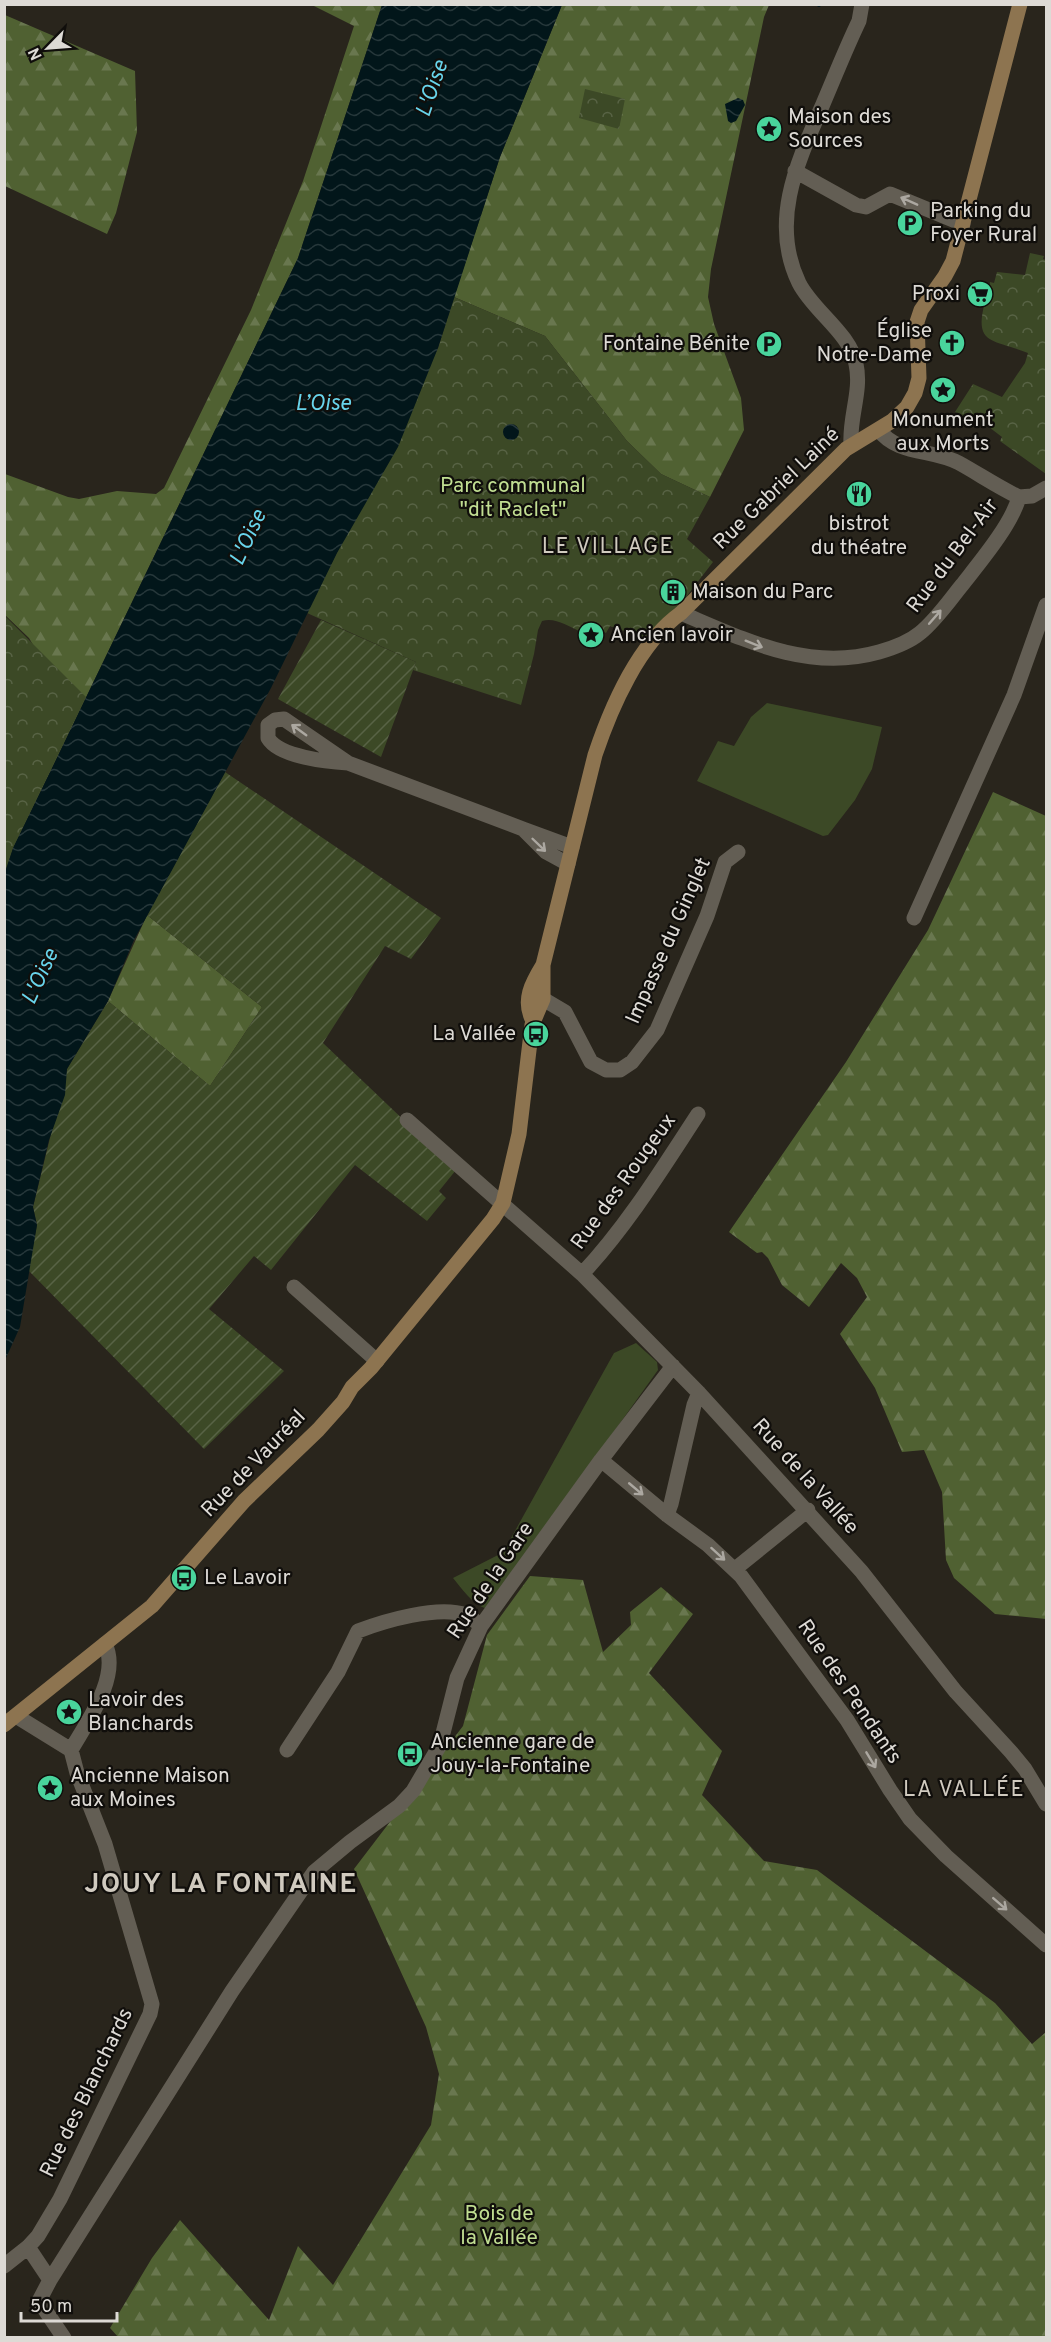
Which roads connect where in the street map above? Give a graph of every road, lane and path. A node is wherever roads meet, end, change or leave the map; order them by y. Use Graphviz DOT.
graph roads {
  1 [pos="862,4"];
  2 [pos="1020,4"];
  3 [pos="795,171"];
  4 [pos="963,224"];
  5 [pos="879,430"];
  6 [pos="851,445"];
  7 [pos="1047,488"];
  8 [pos="1019,497"];
  9 [pos="1047,605"];
  10 [pos="681,613"];
  11 [pos="348,762"];
  12 [pos="523,829"];
  13 [pos="572,847"];
  14 [pos="738,852"];
  15 [pos="568,864"];
  16 [pos="914,918"];
  17 [pos="543,965"];
  18 [pos="543,999"];
  19 [pos="533,1021"];
  20 [pos="698,1114"];
  21 [pos="407,1120"];
  22 [pos="503,1203"];
  23 [pos="582,1274"];
  24 [pos="294,1287"];
  25 [pos="377,1361"];
  26 [pos="673,1366"];
  27 [pos="699,1393"];
  28 [pos="601,1460"];
  29 [pos="808,1510"];
  30 [pos="667,1515"];
  31 [pos="735,1569"];
  32 [pos="481,1626"];
  33 [pos="105,1644"];
  34 [pos="10,1720"];
  35 [pos="71,1750"];
  36 [pos="287,1750"];
  37 [pos="1047,1804"];
  38 [pos="1047,1945"];
  39 [pos="28,2247"];
  40 [pos="4,2266"];
  41 [pos="50,2280"];
  42 [pos="64,2337"];
  1 -- 3 [label="street"];
  2 -- 4 [label="street, Rue Gabriel Lainé"];
  4 -- 3 [label="street, one-way"];
  3 -- 6 [label="street"];
  4 -- 5 [label="street, Rue Gabriel Lainé"];
  5 -- 6 [label="street, Rue Gabriel Lainé"];
  5 -- 8 [label="street"];
  6 -- 10 [label="street, Rue Gabriel Lainé"];
  7 -- 8 [label="street, Rue du Bel-Air"];
  10 -- 8 [label="street, Rue du Bel-Air, one-way"];
  9 -- 16 [label="street"];
  10 -- 13 [label="street, Rue Gabriel Lainé"];
  11 -- 11 [label="street, one-way"];
  11 -- 12 [label="street"];
  12 -- 13 [label="street"];
  12 -- 15 [label="street, one-way"];
  13 -- 15 [label="street, Rue Gabriel Lainé"];
  14 -- 18 [label="street, Impasse du Ginglet"];
  15 -- 17 [label="street, Rue Gabriel Lainé"];
  17 -- 18 [label="street, Rue Gabriel Lainé"];
  17 -- 19 [label="street, Rue Gabriel Lainé"];
  18 -- 19 [label="street, Rue Gabriel Lainé"];
  19 -- 22 [label="street, Rue Gabriel Lainé"];
  20 -- 23 [label="street, Rue des Rougeux"];
  21 -- 22 [label="street, Rue de la Vallée"];
  22 -- 23 [label="street, Rue de la Vallée"];
  22 -- 25 [label="street, Rue de Vauréal"];
  23 -- 26 [label="street, Rue de la Vallée"];
  24 -- 25 [label="street"];
  25 -- 33 [label="street, Rue de Vauréal"];
  26 -- 27 [label="street, Rue de la Vallée"];
  26 -- 28 [label="street, Rue de la Gare"];
  27 -- 29 [label="street, Rue de la Vallée"];
  27 -- 30 [label="street"];
  28 -- 30 [label="street, Rue des Pendants, one-way"];
  28 -- 32 [label="street, Rue de la Gare"];
  29 -- 31 [label="street"];
  29 -- 37 [label="street, Rue de la Vallée"];
  30 -- 31 [label="street, Rue des Pendants, one-way"];
  31 -- 38 [label="street, Rue des Pendants, one-way"];
  32 -- 36 [label="street"];
  32 -- 41 [label="street, Rue de la Gare"];
  33 -- 34 [label="street, Rue de Vauréal"];
  33 -- 35 [label="street"];
  34 -- 35 [label="street"];
  35 -- 39 [label="street, Rue des Blanchards"];
  39 -- 40 [label="street, Rue des Blanchards"];
  39 -- 41 [label="street"];
  41 -- 42 [label="street, Rue de la Gare"];
}
